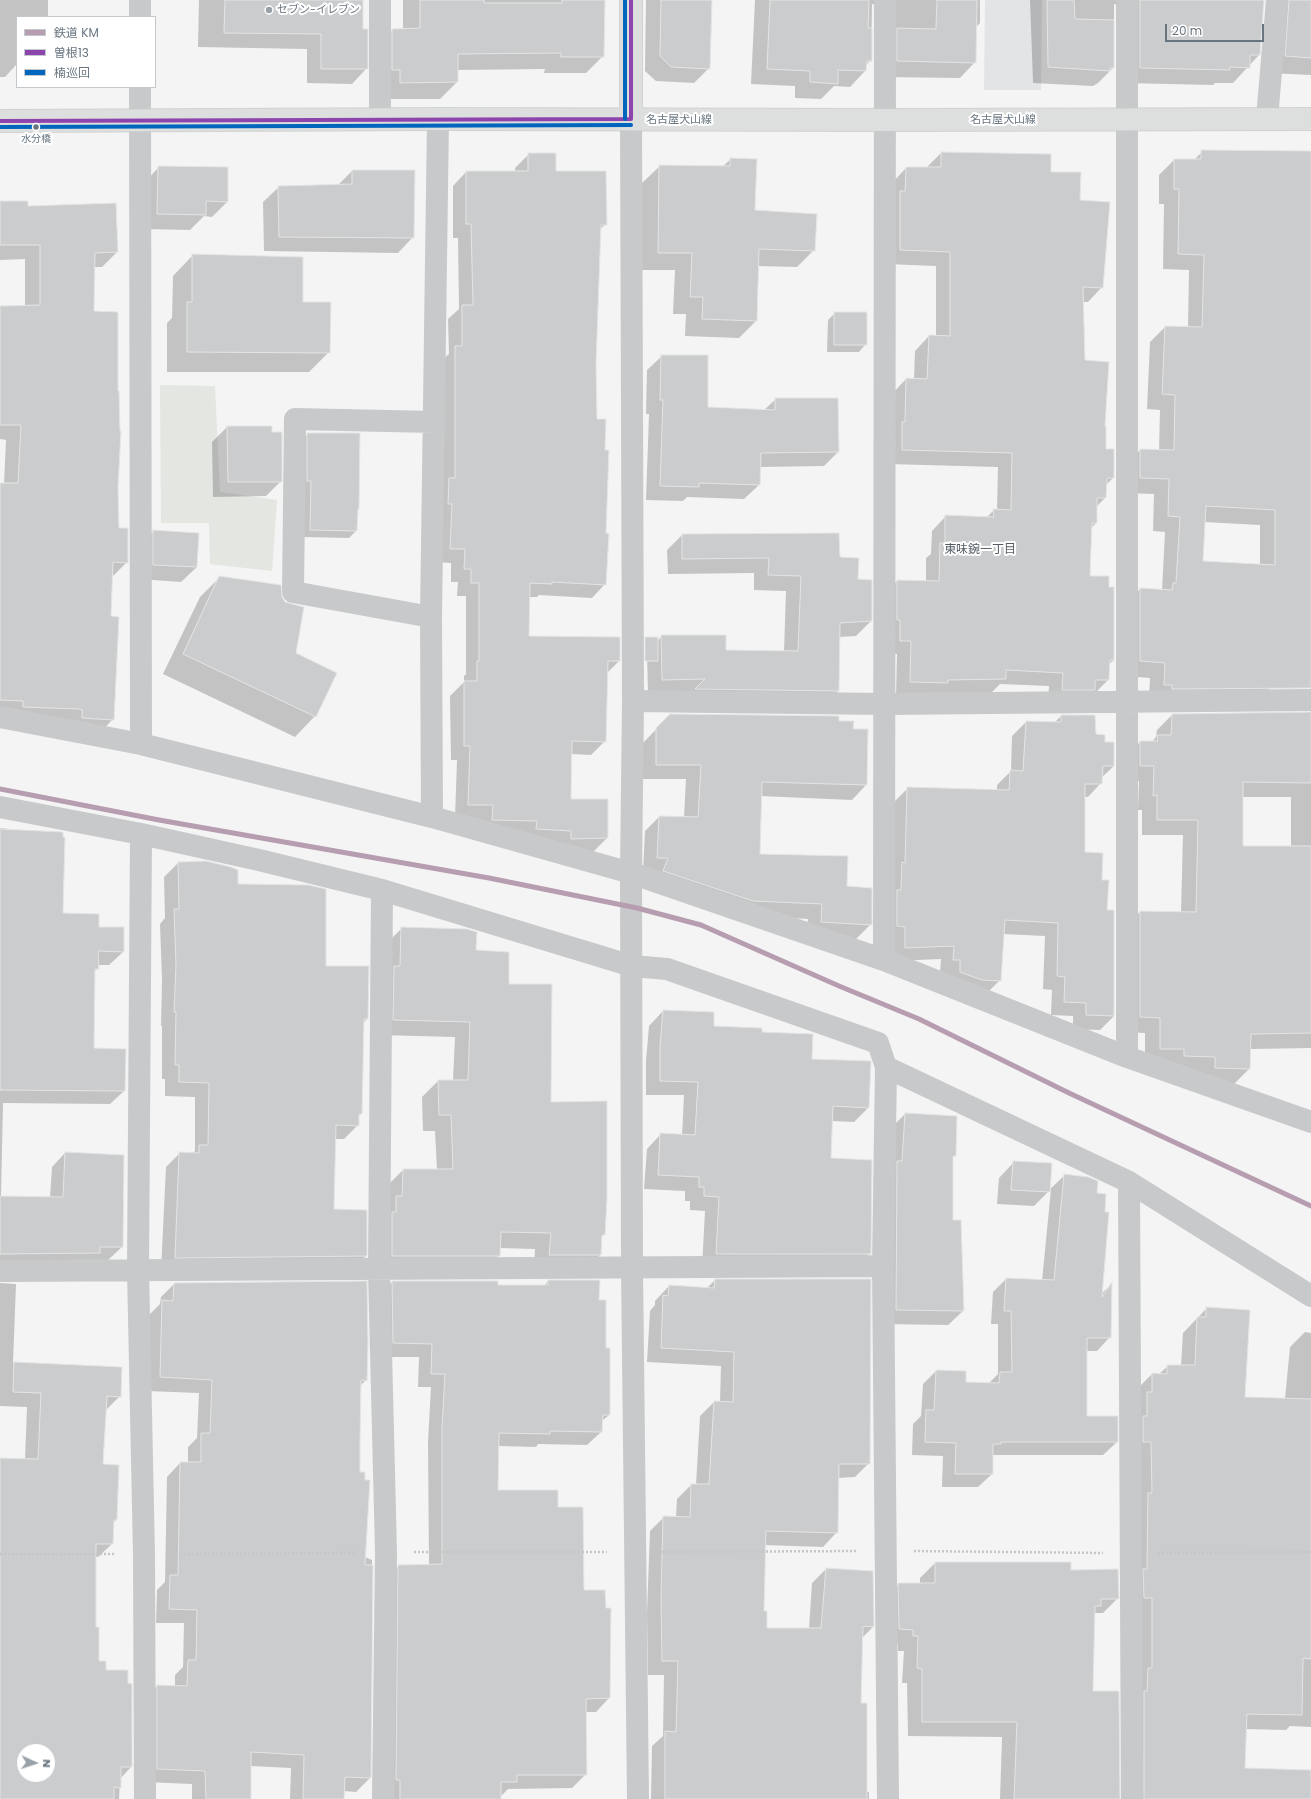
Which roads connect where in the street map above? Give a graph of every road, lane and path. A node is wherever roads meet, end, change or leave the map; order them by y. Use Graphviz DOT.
graph roads {
  1 [pos="140,0"];
  2 [pos="380,0"];
  3 [pos="631,0"];
  4 [pos="885,0"];
  5 [pos="1127,0"];
  6 [pos="1277,0"];
  7 [pos="140,16"];
  8 [pos="140,88"];
  9 [pos="380,119"];
  10 [pos="438,119"];
  11 [pos="631,119"];
  12 [pos="1127,119"];
  13 [pos="1266,119"];
  14 [pos="1311,119"];
  15 [pos="886,120"];
  16 [pos="0,121"];
  17 [pos="140,121"];
  18 [pos="434,422"];
  19 [pos="431,617"];
  20 [pos="1311,700"];
  21 [pos="633,701"];
  22 [pos="1126,702"];
  23 [pos="885,704"];
  24 [pos="0,717"];
  25 [pos="141,744"];
  26 [pos="0,807"];
  27 [pos="432,817"];
  28 [pos="141,834"];
  29 [pos="631,873"];
  30 [pos="382,890"];
  31 [pos="884,960"];
  32 [pos="632,966"];
  33 [pos="1127,1057"];
  34 [pos="886,1067"];
  35 [pos="1311,1122"];
  36 [pos="1129,1182"];
  37 [pos="882,1266"];
  38 [pos="632,1267"];
  39 [pos="138,1270"];
  40 [pos="379,1270"];
  41 [pos="0,1271"];
  42 [pos="1311,1296"];
  43 [pos="145,1799"];
  44 [pos="383,1799"];
  45 [pos="638,1799"];
  46 [pos="888,1799"];
  47 [pos="1132,1799"];
  1 -- 7 [label="street"];
  2 -- 9 [label="street"];
  3 -- 11 [label="main road"];
  4 -- 15 [label="street"];
  5 -- 12 [label="street"];
  6 -- 13 [label="street"];
  8 -- 17 [label="street"];
  9 -- 10 [label="main road, 名古屋犬山線"];
  9 -- 17 [label="main road, 名古屋犬山線"];
  10 -- 11 [label="main road, 名古屋犬山線"];
  10 -- 18 [label="street"];
  11 -- 15 [label="main road, 名古屋犬山線"];
  11 -- 21 [label="street"];
  12 -- 13 [label="main road, 名古屋犬山線"];
  12 -- 15 [label="main road, 名古屋犬山線"];
  12 -- 22 [label="street"];
  13 -- 14 [label="main road, 名古屋犬山線"];
  15 -- 23 [label="street"];
  16 -- 17 [label="main road, 名古屋犬山線"];
  17 -- 25 [label="street"];
  18 -- 19 [label="street"];
  18 -- 19 [label="street"];
  19 -- 27 [label="street"];
  20 -- 22 [label="street"];
  21 -- 23 [label="street"];
  21 -- 29 [label="street"];
  22 -- 23 [label="street"];
  22 -- 33 [label="street"];
  23 -- 31 [label="street"];
  24 -- 25 [label="street"];
  25 -- 27 [label="street"];
  26 -- 28 [label="street"];
  27 -- 29 [label="street"];
  28 -- 30 [label="street"];
  28 -- 39 [label="street"];
  29 -- 31 [label="street"];
  29 -- 32 [label="street"];
  30 -- 32 [label="street"];
  30 -- 40 [label="street"];
  31 -- 33 [label="street"];
  32 -- 34 [label="street"];
  32 -- 38 [label="street"];
  33 -- 35 [label="street"];
  34 -- 36 [label="street"];
  34 -- 37 [label="street"];
  36 -- 42 [label="street"];
  36 -- 47 [label="street"];
  37 -- 38 [label="street"];
  37 -- 46 [label="street"];
  38 -- 40 [label="street"];
  38 -- 45 [label="street"];
  39 -- 40 [label="street"];
  39 -- 41 [label="street"];
  39 -- 43 [label="street"];
  40 -- 44 [label="street"];
}
